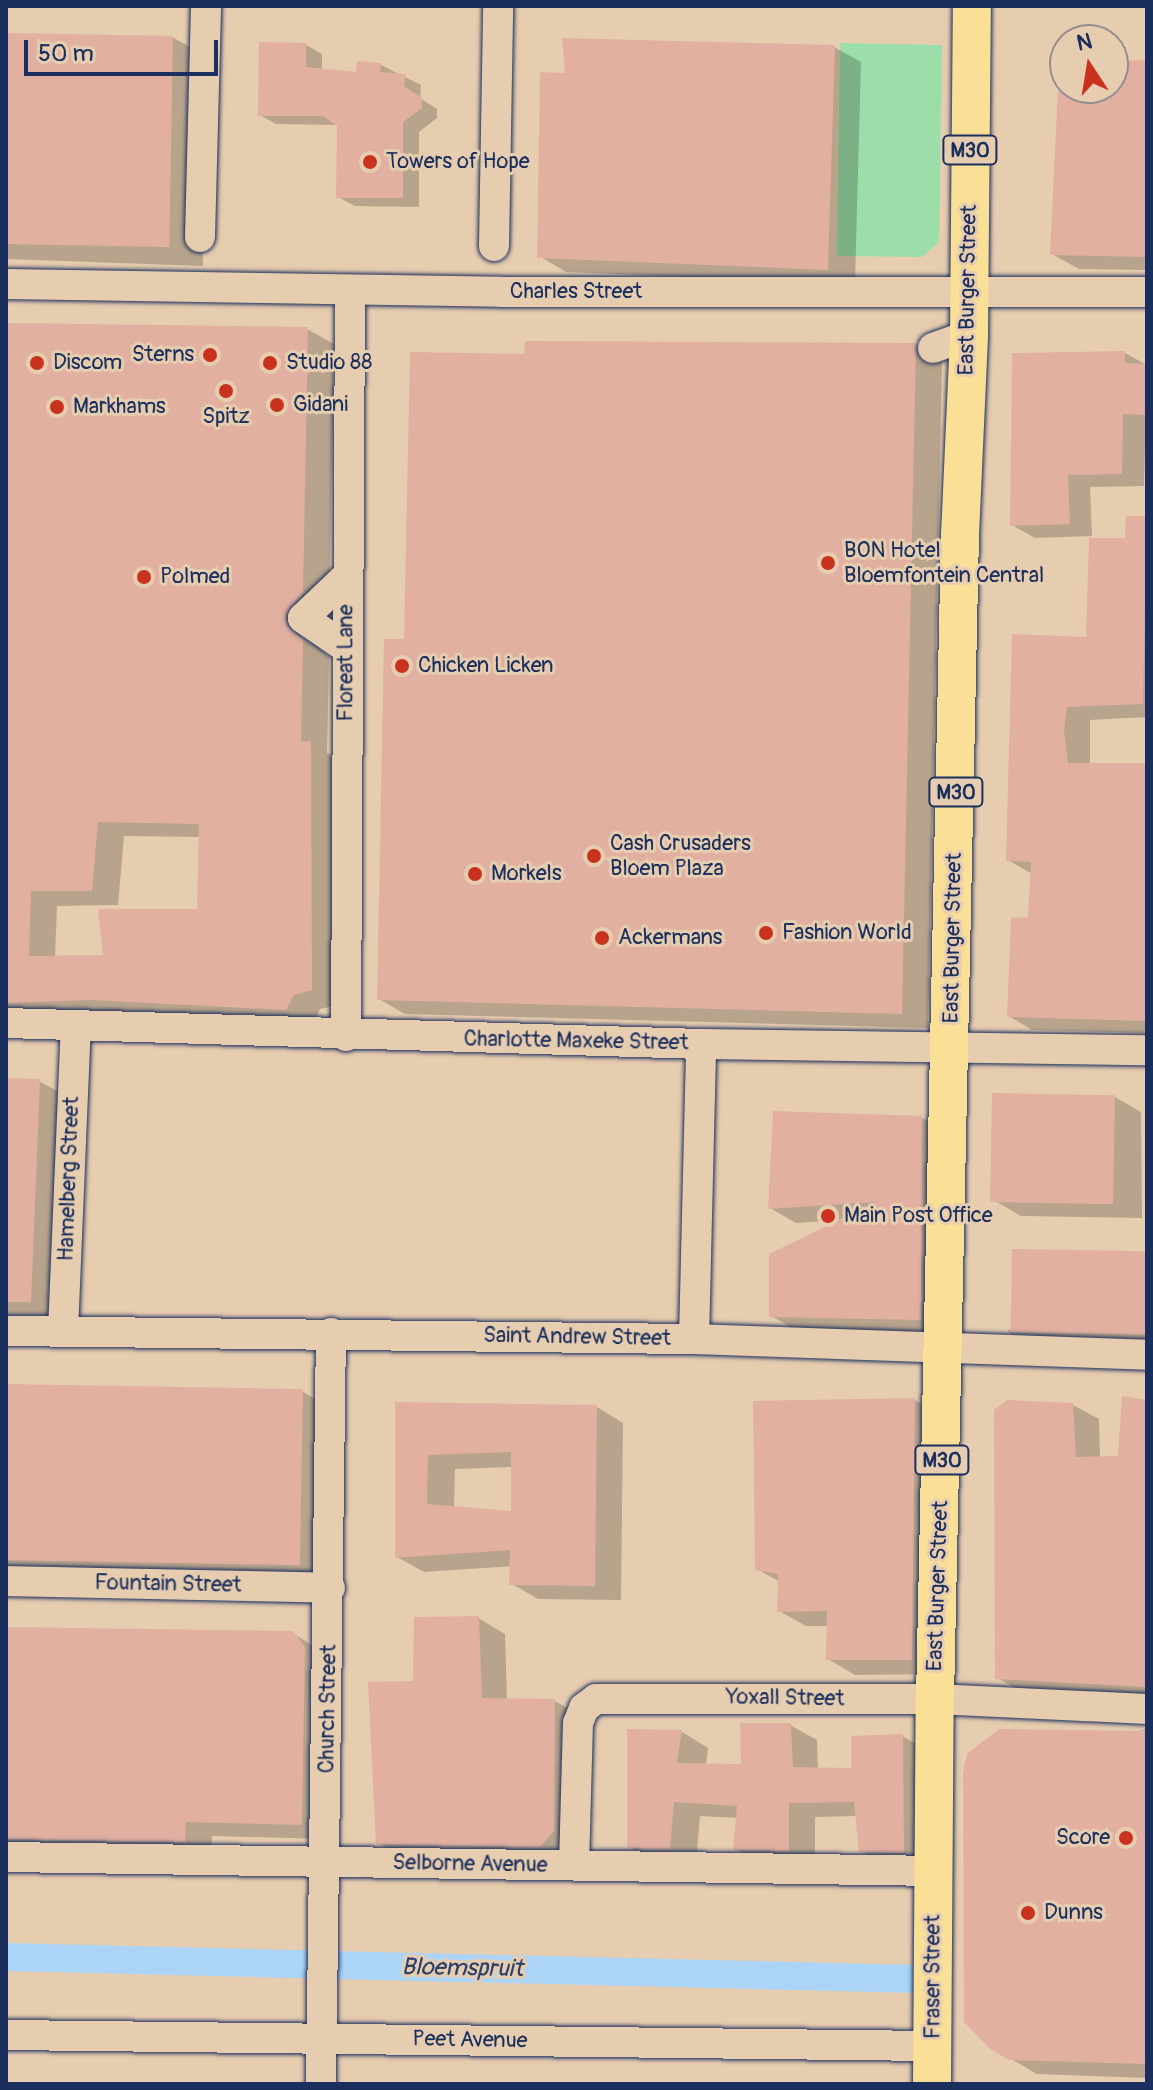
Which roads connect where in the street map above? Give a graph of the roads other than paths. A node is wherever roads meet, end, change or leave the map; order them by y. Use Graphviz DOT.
graph roads {
  1 [pos="206,6"];
  2 [pos="498,6"];
  3 [pos="972,6"];
  4 [pos="200,237"];
  5 [pos="494,246"];
  6 [pos="6,284"];
  7 [pos="350,291"];
  8 [pos="1147,292"];
  9 [pos="969,293"];
  10 [pos="346,577"];
  11 [pos="345,647"];
  12 [pos="6,1023"];
  13 [pos="76,1026"];
  14 [pos="346,1036"];
  15 [pos="701,1044"];
  16 [pos="952,1049"];
  17 [pos="1147,1050"];
  18 [pos="6,1331"];
  19 [pos="63,1332"];
  20 [pos="331,1333"];
  21 [pos="694,1339"];
  22 [pos="946,1350"];
  23 [pos="1147,1355"];
  24 [pos="6,1581"];
  25 [pos="330,1588"];
  26 [pos="935,1699"];
  27 [pos="1147,1709"];
  28 [pos="6,1857"];
  29 [pos="326,1862"];
  30 [pos="574,1865"];
  31 [pos="934,1871"];
  32 [pos="322,2026"];
  33 [pos="6,2035"];
  34 [pos="933,2046"];
  35 [pos="321,2084"];
  36 [pos="932,2084"];
  1 -- 4 [label="street"];
  2 -- 5 [label="street"];
  3 -- 9 [label="main road, East Burger Street / M30"];
  6 -- 7 [label="street, Charles Street"];
  7 -- 9 [label="street, Charles Street"];
  7 -- 10 [label="street, Floreat Lane"];
  8 -- 9 [label="street, Charles Street"];
  9 -- 16 [label="main road, East Burger Street / M30"];
  10 -- 11 [label="street, Floreat Lane"];
  10 -- 11 [label="street"];
  11 -- 14 [label="street, Floreat Lane"];
  12 -- 13 [label="street, Charlotte Maxeke Street"];
  13 -- 14 [label="street, Charlotte Maxeke Street"];
  13 -- 19 [label="street, Hamelberg Street"];
  14 -- 15 [label="street, Charlotte Maxeke Street"];
  15 -- 16 [label="street, Charlotte Maxeke Street"];
  15 -- 21 [label="street"];
  16 -- 17 [label="street, Charlotte Maxeke Street"];
  16 -- 22 [label="main road, East Burger Street / M30"];
  18 -- 19 [label="street, Saint Andrew Street"];
  19 -- 20 [label="street, Saint Andrew Street"];
  20 -- 21 [label="street, Saint Andrew Street"];
  20 -- 25 [label="street, Church Street"];
  21 -- 22 [label="street, Saint Andrew Street"];
  22 -- 23 [label="street, Saint Andrew Street"];
  22 -- 26 [label="main road, East Burger Street / M30"];
  24 -- 25 [label="street, Fountain Street"];
  25 -- 29 [label="street, Church Street"];
  26 -- 27 [label="street, Yoxall Street"];
  26 -- 30 [label="street, Yoxall Street"];
  26 -- 31 [label="main road, East Burger Street / M30"];
  28 -- 29 [label="street, Selborne Avenue"];
  29 -- 30 [label="street, Selborne Avenue"];
  29 -- 32 [label="street, Church Street"];
  30 -- 31 [label="street, Selborne Avenue"];
  31 -- 34 [label="main road, Fraser Street / M30"];
  32 -- 33 [label="street, Peet Avenue"];
  32 -- 34 [label="street, Peet Avenue"];
  32 -- 35 [label="street, Church Street"];
  34 -- 36 [label="main road, Fraser Street / M30"];
}
